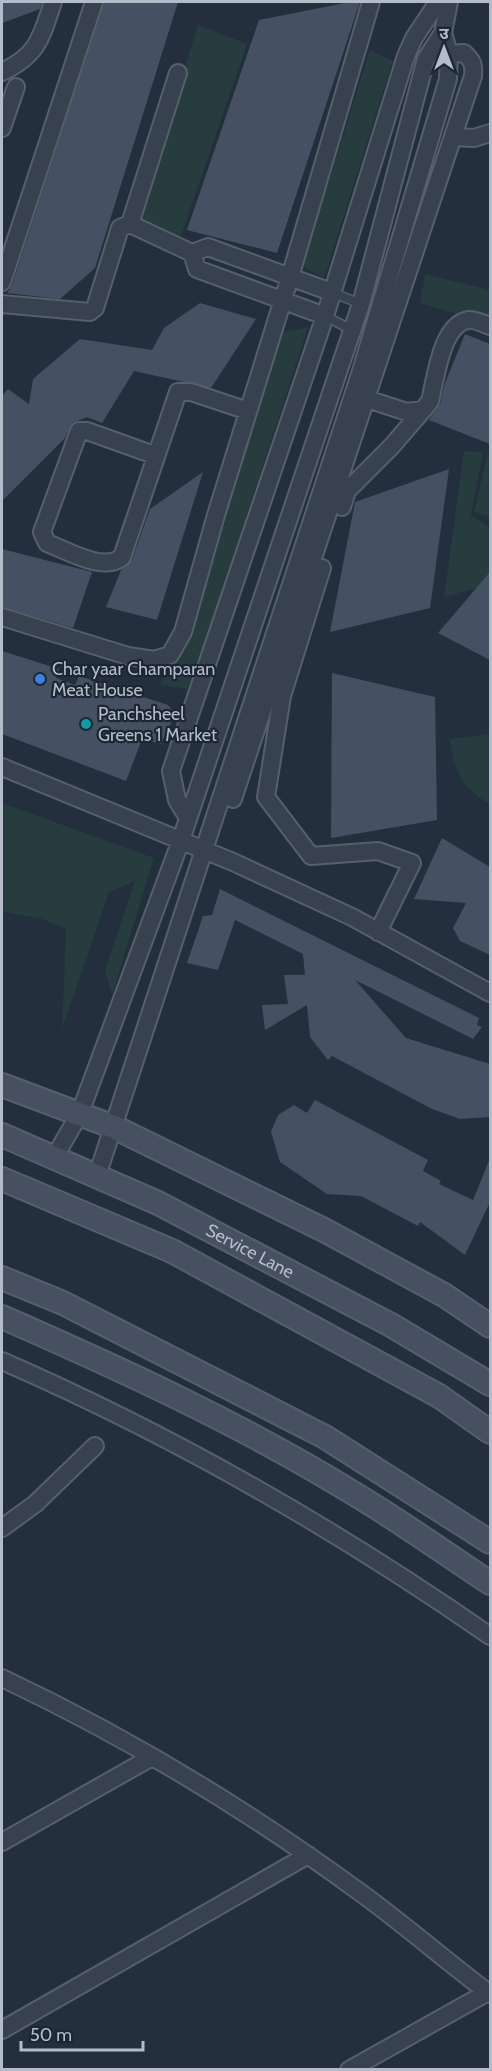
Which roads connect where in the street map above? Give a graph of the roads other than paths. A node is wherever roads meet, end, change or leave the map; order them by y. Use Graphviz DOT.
graph roads {
  1 [pos="54,2"];
  2 [pos="94,2"];
  3 [pos="372,2"];
  4 [pos="438,2"];
  5 [pos="449,2"];
  6 [pos="442,33"];
  7 [pos="449,54"];
  8 [pos="2,72"];
  9 [pos="178,73"];
  10 [pos="16,87"];
  11 [pos="2,128"];
  12 [pos="490,133"];
  13 [pos="454,137"];
  14 [pos="130,224"];
  15 [pos="382,227"];
  16 [pos="402,234"];
  17 [pos="192,253"];
  18 [pos="290,277"];
  19 [pos="2,282"];
  20 [pos="331,292"];
  21 [pos="283,299"];
  22 [pos="2,304"];
  23 [pos="361,304"];
  24 [pos="325,316"];
  25 [pos="490,326"];
  26 [pos="352,330"];
  27 [pos="367,399"];
  28 [pos="423,410"];
  29 [pos="248,411"];
  30 [pos="154,455"];
  31 [pos="2,617"];
  32 [pos="2,767"];
  33 [pos="188,818"];
  34 [pos="181,840"];
  35 [pos="210,852"];
  36 [pos="378,932"];
  37 [pos="490,993"];
  38 [pos="2,1085"];
  39 [pos="80,1113"];
  40 [pos="114,1127"];
  41 [pos="2,1135"];
  42 [pos="54,1158"];
  43 [pos="97,1176"];
  44 [pos="2,1179"];
  45 [pos="2,1278"];
  46 [pos="2,1317"];
  47 [pos="490,1326"];
  48 [pos="2,1362"];
  49 [pos="490,1384"];
  50 [pos="490,1432"];
  51 [pos="95,1446"];
  52 [pos="2,1528"];
  53 [pos="490,1542"];
  54 [pos="490,1583"];
  55 [pos="490,1636"];
  56 [pos="2,1678"];
  57 [pos="152,1757"];
  58 [pos="2,1842"];
  59 [pos="308,1855"];
  60 [pos="489,1993"];
  61 [pos="2,2030"];
  62 [pos="349,2070"];
  1 -- 8 [label="street"];
  2 -- 19 [label="street"];
  3 -- 18 [label="street"];
  4 -- 20 [label="street"];
  5 -- 6 [label="street"];
  6 -- 7 [label="street"];
  6 -- 15 [label="street"];
  7 -- 13 [label="street"];
  7 -- 16 [label="street"];
  9 -- 14 [label="street"];
  10 -- 11 [label="street"];
  12 -- 13 [label="street"];
  13 -- 27 [label="street"];
  14 -- 17 [label="street"];
  14 -- 22 [label="street"];
  15 -- 16 [label="street"];
  15 -- 23 [label="street"];
  16 -- 35 [label="street"];
  17 -- 18 [label="street"];
  17 -- 21 [label="street"];
  18 -- 20 [label="street"];
  18 -- 21 [label="street"];
  20 -- 23 [label="lane"];
  20 -- 24 [label="street"];
  21 -- 24 [label="street"];
  21 -- 29 [label="street"];
  23 -- 26 [label="street"];
  24 -- 26 [label="lane"];
  24 -- 33 [label="street"];
  25 -- 28 [label="street"];
  26 -- 33 [label="street"];
  27 -- 28 [label="street"];
  27 -- 35 [label="street"];
  28 -- 36 [label="street"];
  29 -- 30 [label="street"];
  29 -- 31 [label="street"];
  30 -- 30 [label="street"];
  32 -- 34 [label="street"];
  33 -- 34 [label="street"];
  34 -- 35 [label="street"];
  34 -- 39 [label="street"];
  35 -- 36 [label="street"];
  35 -- 40 [label="street"];
  36 -- 37 [label="street"];
  38 -- 39 [label="street"];
  39 -- 40 [label="street"];
  39 -- 42 [label="street"];
  40 -- 43 [label="street"];
  40 -- 47 [label="street"];
  41 -- 42 [label="street, Service Lane"];
  42 -- 43 [label="street, Service Lane"];
  43 -- 49 [label="street, Service Lane"];
  44 -- 50 [label="street"];
  45 -- 53 [label="street"];
  46 -- 54 [label="street"];
  48 -- 55 [label="street"];
  51 -- 52 [label="street"];
  56 -- 57 [label="street"];
  57 -- 58 [label="street"];
  57 -- 59 [label="street"];
  59 -- 60 [label="street"];
  59 -- 61 [label="street"];
  60 -- 62 [label="street"];
}
